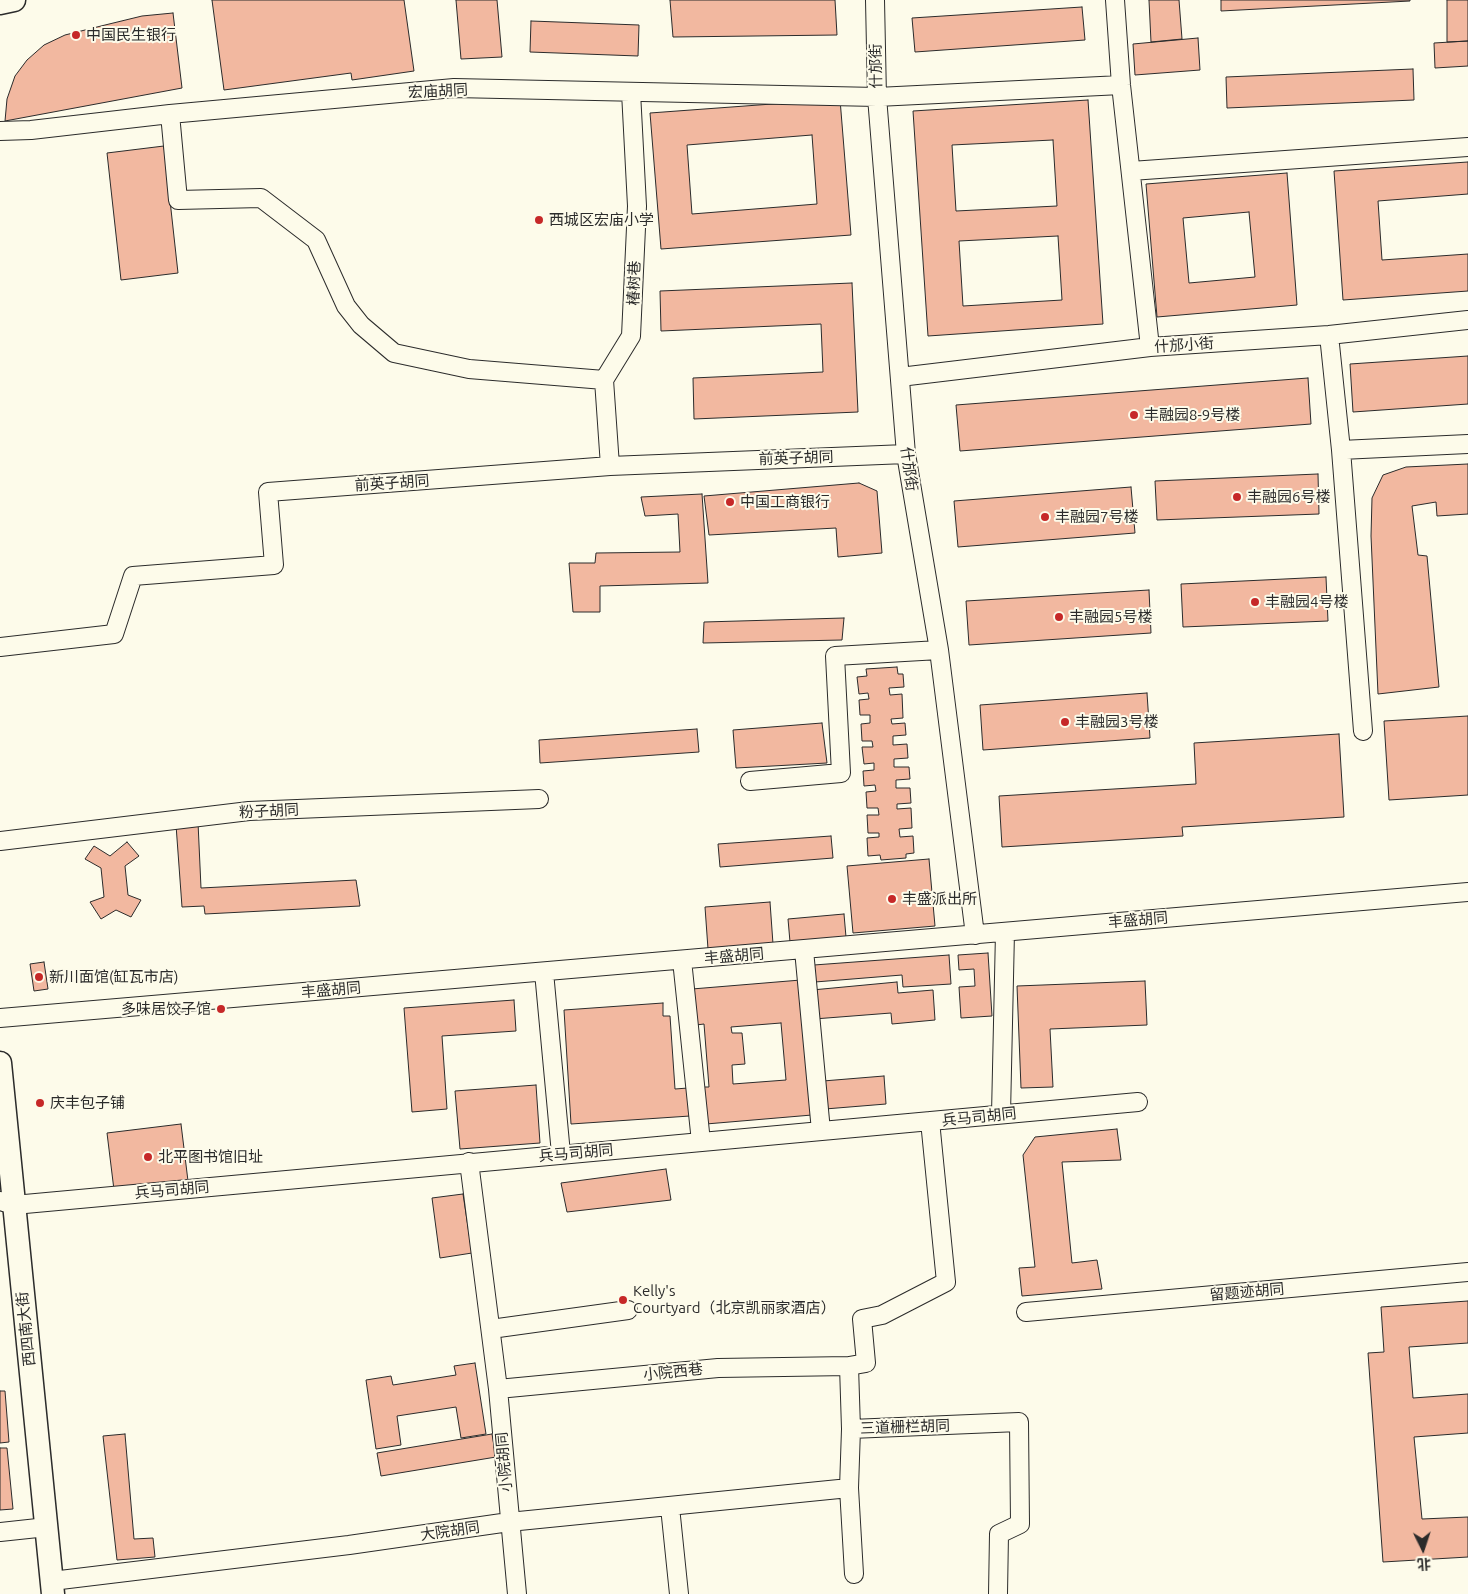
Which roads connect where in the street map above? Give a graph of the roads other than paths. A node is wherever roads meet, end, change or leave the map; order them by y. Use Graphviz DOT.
graph roads {
  1 [pos="14,0"];
  2 [pos="875,0"];
  3 [pos="1115,0"];
  4 [pos="0,3"];
  5 [pos="1121,85"];
  6 [pos="631,92"];
  7 [pos="877,97"];
  8 [pos="170,114"];
  9 [pos="0,131"];
  10 [pos="1468,147"];
  11 [pos="1131,172"];
  12 [pos="1468,320"];
  13 [pos="1329,335"];
  14 [pos="1150,347"];
  15 [pos="900,377"];
  16 [pos="604,380"];
  17 [pos="1468,444"];
  18 [pos="1341,450"];
  19 [pos="906,454"];
  20 [pos="610,466"];
  21 [pos="0,647"];
  22 [pos="939,650"];
  23 [pos="1363,731"];
  24 [pos="750,781"];
  25 [pos="539,799"];
  26 [pos="0,841"];
  27 [pos="1468,892"];
  28 [pos="1005,932"];
  29 [pos="975,935"];
  30 [pos="804,950"];
  31 [pos="682,960"];
  32 [pos="544,972"];
  33 [pos="0,1018"];
  34 [pos="0,1064"];
  35 [pos="1138,1102"];
  36 [pos="1001,1114"];
  37 [pos="930,1122"];
  38 [pos="821,1131"];
  39 [pos="702,1142"];
  40 [pos="561,1154"];
  41 [pos="469,1162"];
  42 [pos="7,1203"];
  43 [pos="1468,1272"];
  44 [pos="628,1310"];
  45 [pos="1026,1312"];
  46 [pos="491,1329"];
  47 [pos="848,1366"];
  48 [pos="498,1389"];
  49 [pos="851,1429"];
  50 [pos="849,1488"];
  51 [pos="670,1507"];
  52 [pos="509,1522"];
  53 [pos="47,1527"];
  54 [pos="0,1532"];
  55 [pos="854,1574"];
  56 [pos="53,1588"];
  57 [pos="517,1594"];
  58 [pos="679,1594"];
  59 [pos="998,1594"];
  1 -- 4 [label="main road"];
  2 -- 7 [label="street, 什邡街"];
  3 -- 5 [label="street"];
  5 -- 7 [label="street, 宏庙胡同"];
  5 -- 11 [label="street"];
  6 -- 7 [label="street, 宏庙胡同"];
  6 -- 8 [label="street, 宏庙胡同"];
  6 -- 16 [label="street, 椿树巷"];
  7 -- 15 [label="street, 什邡街"];
  8 -- 9 [label="street, 宏庙胡同"];
  8 -- 16 [label="street"];
  10 -- 11 [label="street"];
  11 -- 14 [label="street"];
  12 -- 13 [label="street, 什邡小街"];
  13 -- 14 [label="street, 什邡小街"];
  13 -- 18 [label="street"];
  14 -- 15 [label="street, 什邡小街"];
  15 -- 19 [label="street, 什邡街"];
  16 -- 20 [label="street"];
  17 -- 18 [label="street"];
  18 -- 23 [label="street"];
  19 -- 20 [label="street, 前英子胡同"];
  19 -- 22 [label="street, 什邡街"];
  20 -- 21 [label="street, 前英子胡同"];
  22 -- 24 [label="street"];
  22 -- 29 [label="street, 什邡街"];
  25 -- 26 [label="street, 粉子胡同"];
  27 -- 28 [label="street, 丰盛胡同"];
  28 -- 29 [label="street, 丰盛胡同"];
  28 -- 36 [label="street"];
  29 -- 30 [label="street, 丰盛胡同"];
  30 -- 31 [label="street, 丰盛胡同"];
  30 -- 38 [label="street"];
  31 -- 32 [label="street, 丰盛胡同"];
  31 -- 39 [label="street"];
  32 -- 33 [label="street, 丰盛胡同"];
  32 -- 40 [label="street"];
  34 -- 42 [label="main road, 西四南大街"];
  35 -- 36 [label="street, 兵马司胡同"];
  36 -- 37 [label="street, 兵马司胡同"];
  37 -- 38 [label="street, 兵马司胡同"];
  37 -- 47 [label="street"];
  38 -- 39 [label="street, 兵马司胡同"];
  39 -- 40 [label="street, 兵马司胡同"];
  40 -- 41 [label="street, 兵马司胡同"];
  41 -- 42 [label="street, 兵马司胡同"];
  41 -- 46 [label="street, 小院胡同"];
  42 -- 53 [label="main road, 西四南大街"];
  43 -- 45 [label="street, 留题迹胡同"];
  44 -- 46 [label="street"];
  46 -- 48 [label="street, 小院胡同"];
  47 -- 48 [label="street, 小院西巷"];
  47 -- 49 [label="street"];
  48 -- 52 [label="street, 小院胡同"];
  49 -- 50 [label="street, 三道栅栏胡同"];
  49 -- 59 [label="street, 三道栅栏胡同"];
  50 -- 51 [label="street, 大院胡同"];
  50 -- 55 [label="street, 三道栅栏胡同"];
  51 -- 52 [label="street, 大院胡同"];
  51 -- 58 [label="street"];
  52 -- 56 [label="street, 大院胡同"];
  52 -- 57 [label="street, 小院胡同"];
  53 -- 54 [label="street"];
  53 -- 56 [label="main road, 西四南大街"];
}
